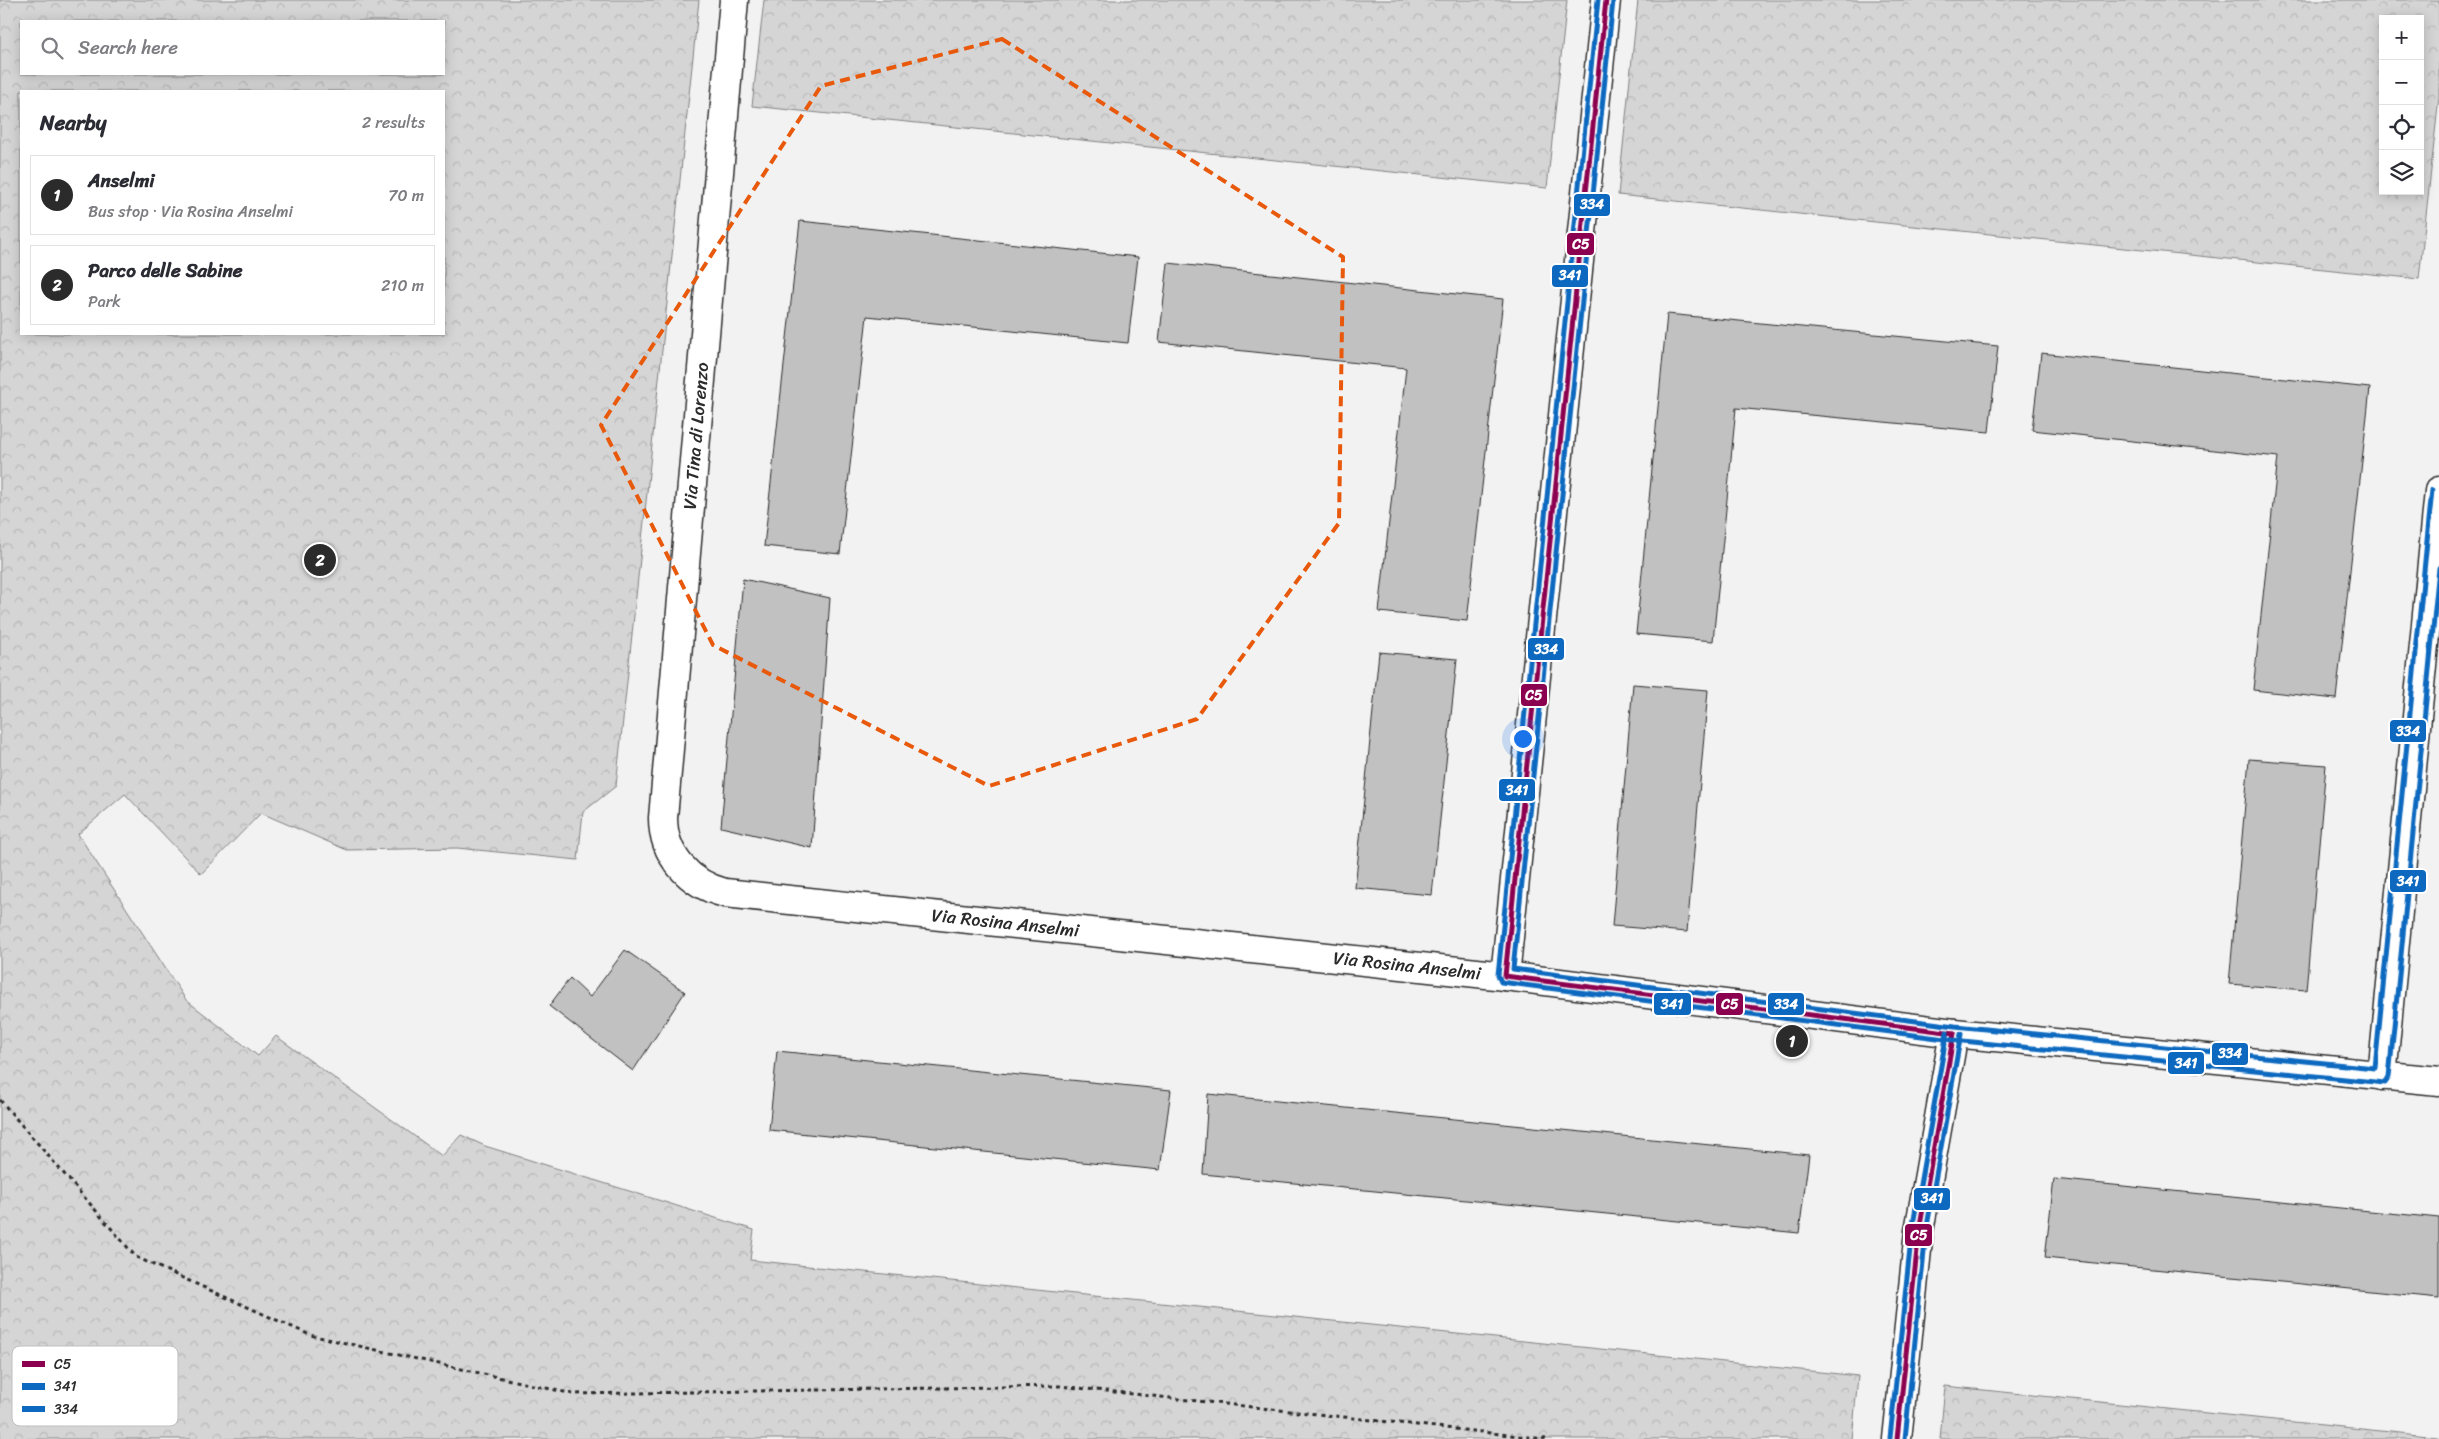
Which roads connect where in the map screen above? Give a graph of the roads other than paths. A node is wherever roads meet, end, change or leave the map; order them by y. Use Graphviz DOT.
graph roads {
  1 [pos="734,0"];
  2 [pos="1606,0"];
  3 [pos="2439,490"];
  4 [pos="681,867"];
  5 [pos="1505,976"];
  6 [pos="1954,1034"];
  7 [pos="2382,1076"];
  8 [pos="2439,1081"];
  9 [pos="1897,1439"];
  1 -- 4 [label="street, Via Tina di Lorenzo"];
  2 -- 5 [label="street"];
  3 -- 7 [label="street"];
  4 -- 5 [label="street, Via Rosina Anselmi"];
  5 -- 6 [label="street, Via Rosina Anselmi"];
  6 -- 7 [label="street, Via Rosina Anselmi"];
  6 -- 9 [label="street"];
  7 -- 8 [label="street, Via Rosina Anselmi"];
}
